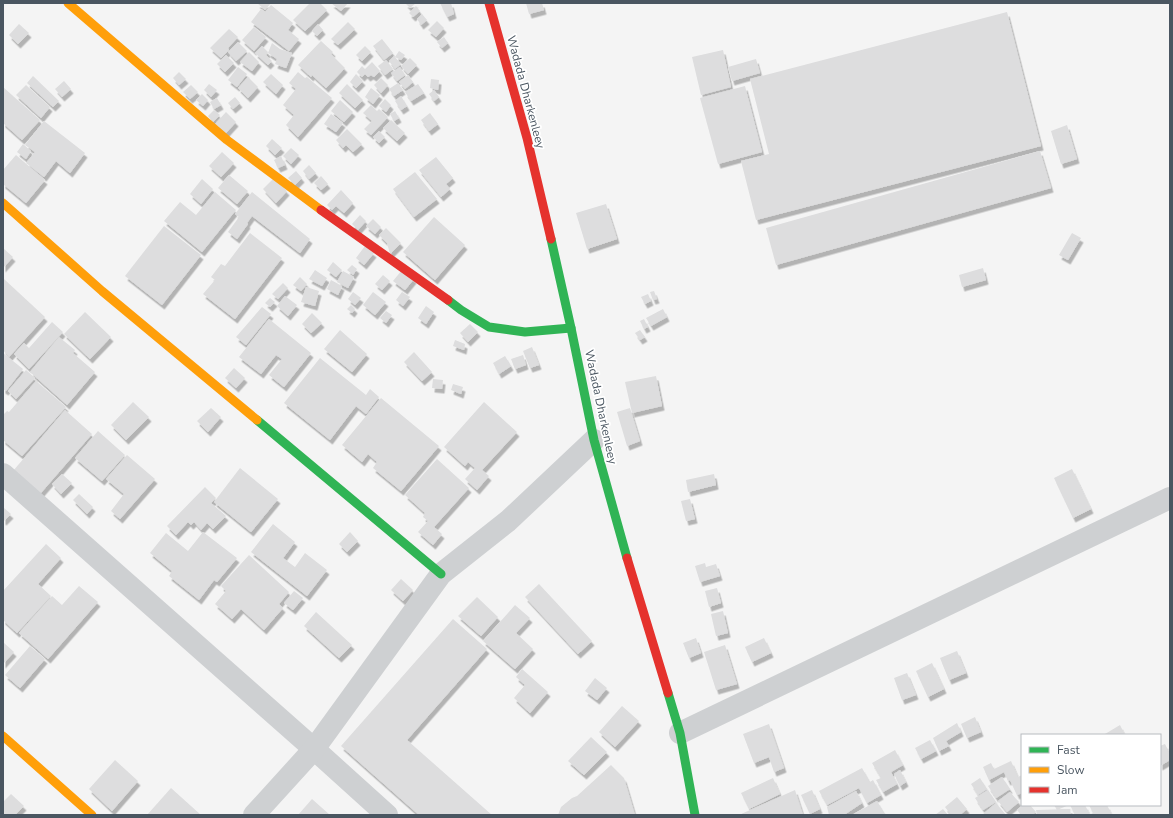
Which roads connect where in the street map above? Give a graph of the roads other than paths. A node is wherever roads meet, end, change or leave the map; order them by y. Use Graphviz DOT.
graph roads {
  1 [pos="68,3"];
  2 [pos="489,3"];
  3 [pos="3,203"];
  4 [pos="571,328"];
  5 [pos="594,440"];
  6 [pos="3,474"];
  7 [pos="1170,498"];
  8 [pos="441,574"];
  9 [pos="680,733"];
  10 [pos="3,736"];
  11 [pos="314,749"];
  12 [pos="92,815"];
  13 [pos="254,815"];
  14 [pos="386,815"];
  15 [pos="695,815"];
  1 -- 4 [label="street"];
  2 -- 4 [label="street, Wadada Dharkenleey"];
  3 -- 8 [label="street"];
  4 -- 5 [label="street, Wadada Dharkenleey"];
  5 -- 8 [label="street"];
  5 -- 9 [label="street, Wadada Dharkenleey"];
  6 -- 11 [label="street"];
  7 -- 9 [label="street"];
  8 -- 11 [label="street"];
  9 -- 15 [label="street, Wadada Dharkenleey"];
  10 -- 12 [label="street"];
  11 -- 13 [label="street"];
  11 -- 14 [label="street"];
}
